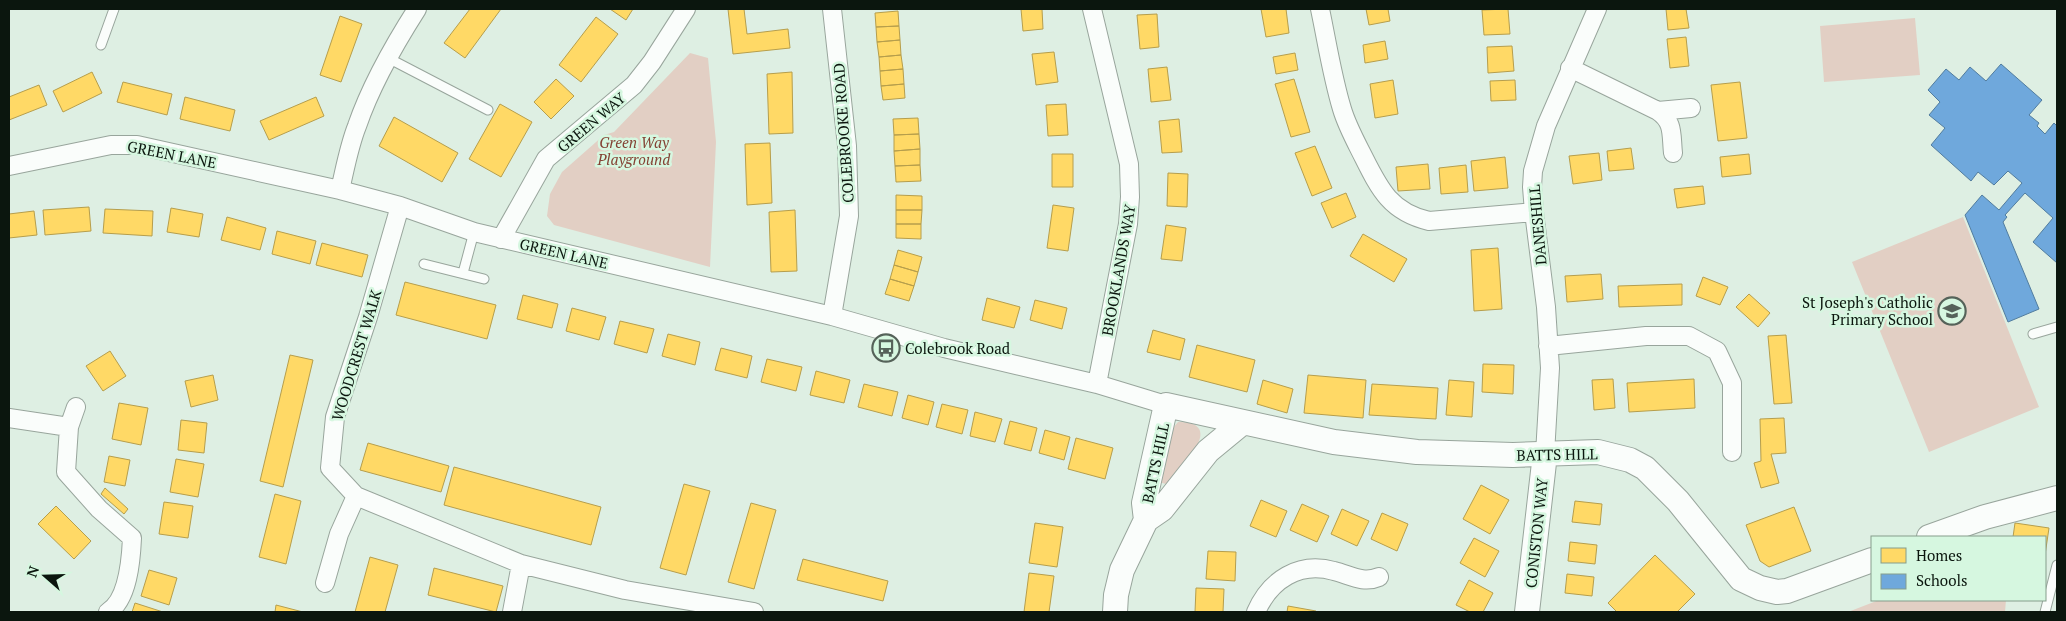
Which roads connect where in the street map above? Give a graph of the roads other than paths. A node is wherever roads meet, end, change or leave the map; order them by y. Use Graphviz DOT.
graph roads {
  1 [pos="114,9"];
  2 [pos="417,9"];
  3 [pos="686,9"];
  4 [pos="832,9"];
  5 [pos="1092,9"];
  6 [pos="1320,9"];
  7 [pos="1597,9"];
  8 [pos="101,45"];
  9 [pos="388,58"];
  10 [pos="1570,68"];
  11 [pos="1691,108"];
  12 [pos="488,110"];
  13 [pos="1658,111"];
  14 [pos="1673,153"];
  15 [pos="9,166"];
  16 [pos="340,190"];
  17 [pos="400,206"];
  18 [pos="1534,212"];
  19 [pos="474,232"];
  20 [pos="501,239"];
  21 [pos="424,264"];
  22 [pos="463,273"];
  23 [pos="484,279"];
  24 [pos="832,316"];
  25 [pos="2057,327"];
  26 [pos="2033,334"];
  27 [pos="1548,346"];
  28 [pos="1096,384"];
  29 [pos="1119,390"];
  30 [pos="1166,405"];
  31 [pos="76,407"];
  32 [pos="9,418"];
  33 [pos="1242,423"];
  34 [pos="69,427"];
  35 [pos="1732,452"];
  36 [pos="1545,454"];
  37 [pos="356,496"];
  38 [pos="2057,498"];
  39 [pos="1146,520"];
  40 [pos="1931,536"];
  41 [pos="1871,560"];
  42 [pos="521,564"];
  43 [pos="2057,565"];
  44 [pos="1379,577"];
  45 [pos="324,583"];
  46 [pos="108,612"];
  47 [pos="512,612"];
  48 [pos="754,612"];
  49 [pos="1115,612"];
  50 [pos="1256,612"];
  51 [pos="1528,612"];
  52 [pos="2045,612"];
  1 -- 8 [label="lane"];
  2 -- 9 [label="street"];
  3 -- 20 [label="street, GREEN WAY"];
  4 -- 24 [label="street, COLEBROOKE ROAD"];
  5 -- 28 [label="street, BROOKLANDS WAY"];
  6 -- 18 [label="street"];
  7 -- 10 [label="street, DANESHILL"];
  9 -- 12 [label="lane"];
  9 -- 16 [label="street"];
  10 -- 13 [label="street"];
  10 -- 18 [label="street, DANESHILL"];
  11 -- 13 [label="street"];
  13 -- 14 [label="street"];
  15 -- 16 [label="street, GREEN LANE"];
  16 -- 17 [label="street, GREEN LANE"];
  17 -- 19 [label="street, GREEN LANE"];
  17 -- 37 [label="street, WOODCREST WALK"];
  18 -- 27 [label="street, DANESHILL"];
  19 -- 20 [label="street, GREEN LANE"];
  19 -- 22 [label="lane"];
  20 -- 24 [label="street, GREEN LANE"];
  21 -- 22 [label="lane"];
  22 -- 23 [label="lane"];
  24 -- 28 [label="street, GREEN LANE"];
  25 -- 26 [label="lane"];
  27 -- 35 [label="street"];
  27 -- 36 [label="street, DANESHILL"];
  28 -- 29 [label="street, GREEN LANE"];
  29 -- 30 [label="street, BATTS HILL"];
  30 -- 33 [label="street, BATTS HILL"];
  30 -- 39 [label="street, BATTS HILL"];
  31 -- 34 [label="street"];
  32 -- 34 [label="street"];
  33 -- 36 [label="street, BATTS HILL"];
  33 -- 39 [label="street, BATTS HILL"];
  34 -- 46 [label="street"];
  36 -- 41 [label="street, BATTS HILL"];
  36 -- 51 [label="street, CONISTON WAY"];
  37 -- 42 [label="street, WOODCREST WALK"];
  37 -- 45 [label="street"];
  38 -- 40 [label="street"];
  39 -- 49 [label="street, BATTS HILL"];
  42 -- 47 [label="street"];
  42 -- 48 [label="street, WOODCREST WALK"];
  43 -- 52 [label="lane"];
  44 -- 50 [label="street"];
}
